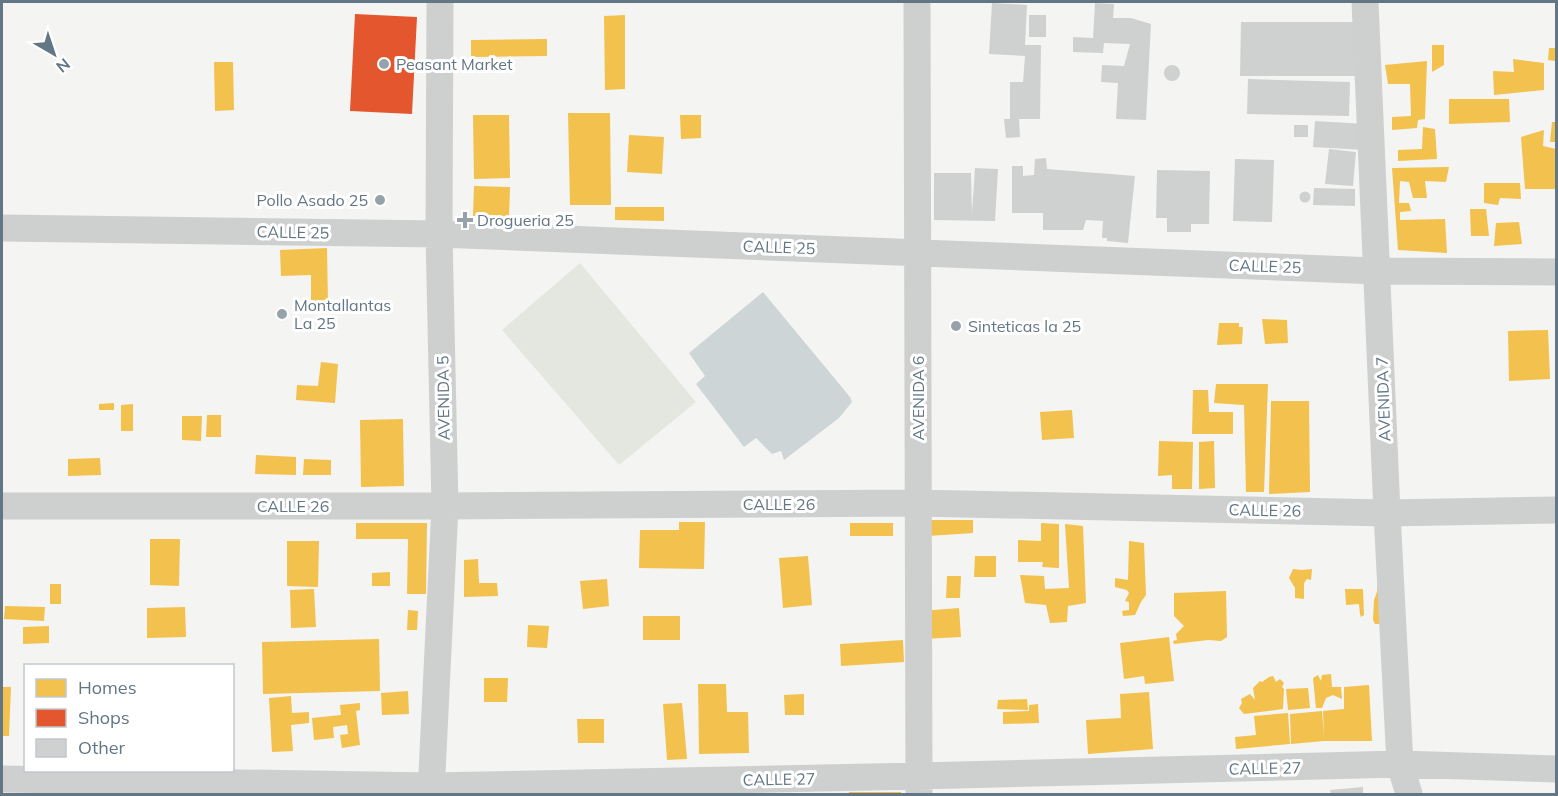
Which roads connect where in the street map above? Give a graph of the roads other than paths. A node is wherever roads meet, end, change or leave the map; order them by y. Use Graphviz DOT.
graph roads {
  1 [pos="440,2"];
  2 [pos="917,2"];
  3 [pos="1365,2"];
  4 [pos="2,228"];
  5 [pos="439,234"];
  6 [pos="917,252"];
  7 [pos="1377,271"];
  8 [pos="1557,272"];
  9 [pos="918,503"];
  10 [pos="2,506"];
  11 [pos="445,506"];
  12 [pos="1557,510"];
  13 [pos="1387,513"];
  14 [pos="1400,764"];
  15 [pos="1557,769"];
  16 [pos="2,779"];
  17 [pos="919,785"];
  18 [pos="431,790"];
  19 [pos="1409,795"];
  1 -- 5 [label="street, AVENIDA 5"];
  2 -- 6 [label="street, AVENIDA 6"];
  3 -- 7 [label="street, AVENIDA 7"];
  4 -- 5 [label="street, CALLE 25"];
  5 -- 6 [label="street, CALLE 25"];
  5 -- 11 [label="street, AVENIDA 5"];
  6 -- 7 [label="street, CALLE 25"];
  6 -- 9 [label="street, AVENIDA 6"];
  7 -- 8 [label="street, CALLE 25"];
  7 -- 13 [label="street, AVENIDA 7"];
  9 -- 11 [label="street, CALLE 26"];
  9 -- 13 [label="street, CALLE 26"];
  9 -- 17 [label="street, AVENIDA 6"];
  10 -- 11 [label="street, CALLE 26"];
  11 -- 18 [label="street, AVENIDA 5"];
  12 -- 13 [label="street, CALLE 26"];
  13 -- 14 [label="street, AVENIDA 7"];
  14 -- 15 [label="street, CALLE 27"];
  14 -- 17 [label="street, CALLE 27"];
  14 -- 19 [label="street, AVENIDA 7"];
  16 -- 18 [label="street, CALLE 27"];
  17 -- 18 [label="street, CALLE 27"];
}
